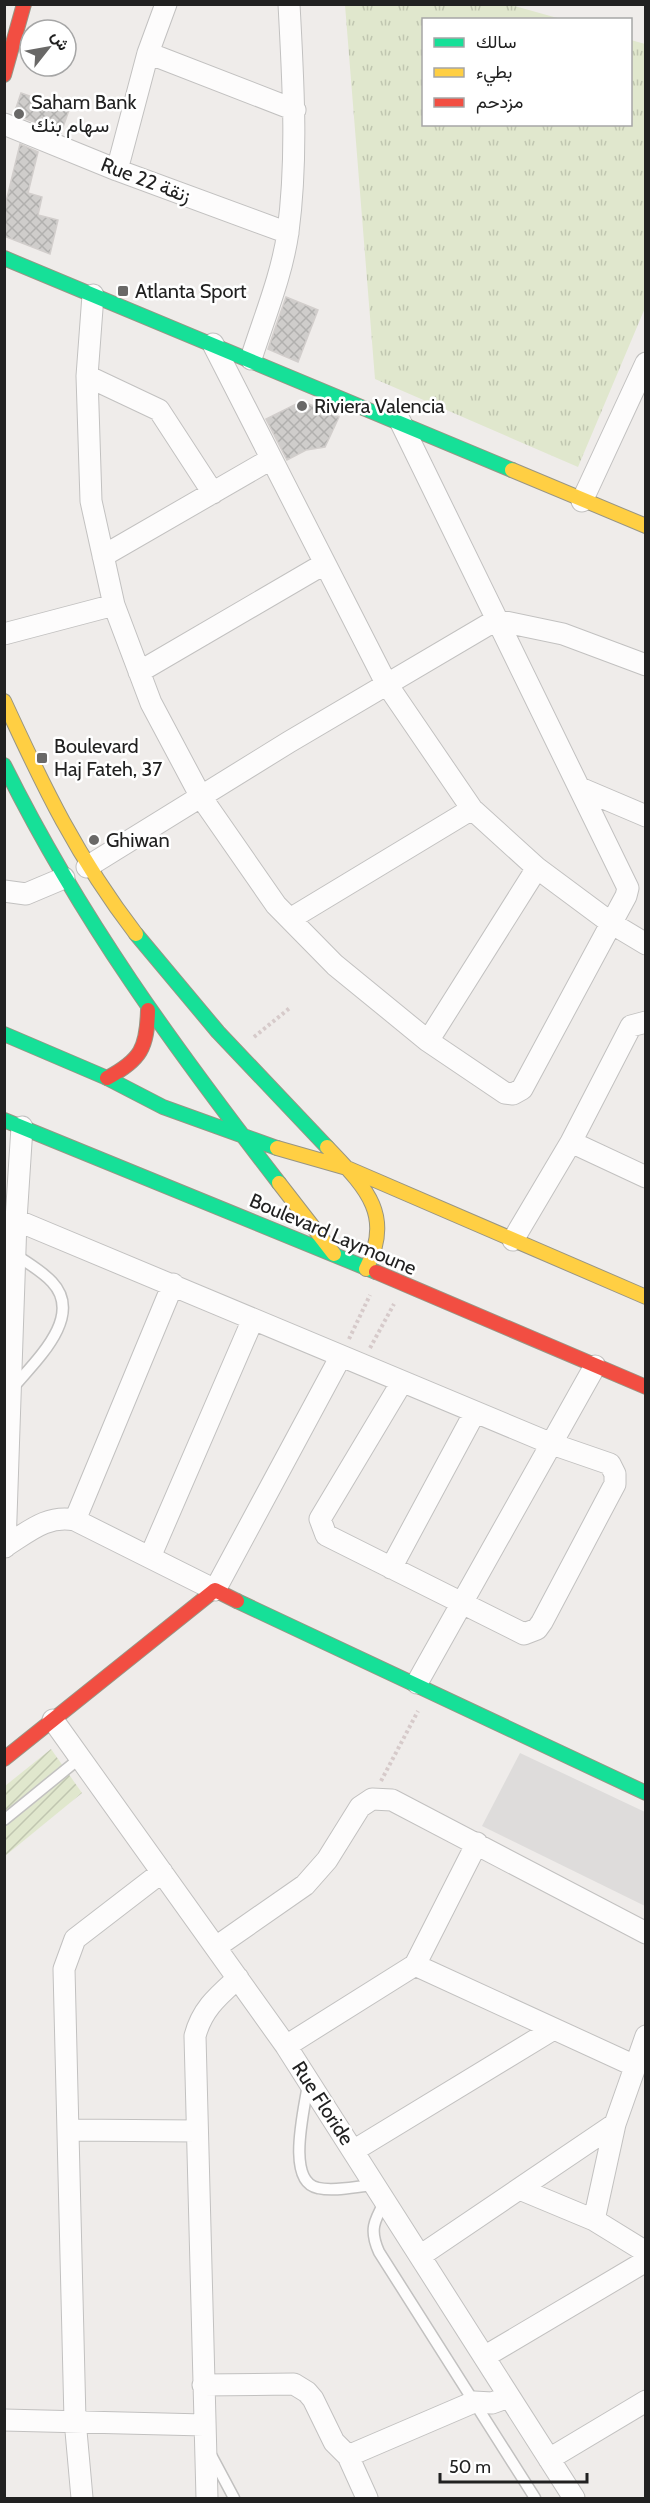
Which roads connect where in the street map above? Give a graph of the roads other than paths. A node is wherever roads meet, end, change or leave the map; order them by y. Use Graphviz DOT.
graph roads {
  1 [pos="24,4"];
  2 [pos="166,4"];
  3 [pos="289,4"];
  4 [pos="148,53"];
  5 [pos="4,75"];
  6 [pos="295,110"];
  7 [pos="4,124"];
  8 [pos="117,170"];
  9 [pos="288,233"];
  10 [pos="4,258"];
  11 [pos="93,295"];
  12 [pos="213,344"];
  13 [pos="251,359"];
  14 [pos="645,363"];
  15 [pos="87,376"];
  16 [pos="641,387"];
  17 [pos="400,421"];
  18 [pos="271,459"];
  19 [pos="213,493"];
  20 [pos="582,501"];
  21 [pos="645,526"];
  22 [pos="104,556"];
  23 [pos="324,564"];
  24 [pos="114,605"];
  25 [pos="496,620"];
  26 [pos="4,634"];
  27 [pos="645,665"];
  28 [pos="139,672"];
  29 [pos="386,683"];
  30 [pos="4,701"];
  31 [pos="4,765"];
  32 [pos="580,788"];
  33 [pos="201,797"];
  34 [pos="472,809"];
  35 [pos="645,816"];
  36 [pos="87,867"];
  37 [pos="537,868"];
  38 [pos="64,878"];
  39 [pos="4,891"];
  40 [pos="290,919"];
  41 [pos="611,923"];
  42 [pos="645,944"];
  43 [pos="148,1010"];
  44 [pos="645,1022"];
  45 [pos="4,1034"];
  46 [pos="428,1041"];
  47 [pos="107,1078"];
  48 [pos="13,1124"];
  49 [pos="244,1138"];
  50 [pos="571,1142"];
  51 [pos="347,1168"];
  52 [pos="645,1177"];
  53 [pos="16,1220"];
  54 [pos="513,1240"];
  55 [pos="14,1254"];
  56 [pos="335,1255"];
  57 [pos="366,1269"];
  58 [pos="173,1284"];
  59 [pos="645,1297"];
  60 [pos="253,1319"];
  61 [pos="341,1356"];
  62 [pos="595,1366"];
  63 [pos="402,1382"];
  64 [pos="645,1387"];
  65 [pos="10,1392"];
  66 [pos="475,1412"];
  67 [pos="552,1444"];
  68 [pos="75,1520"];
  69 [pos="5,1547"];
  70 [pos="150,1557"];
  71 [pos="391,1568"];
  72 [pos="215,1590"];
  73 [pos="462,1603"];
  74 [pos="423,1686"];
  75 [pos="53,1720"];
  76 [pos="80,1758"];
  77 [pos="4,1759"];
  78 [pos="645,1793"];
  79 [pos="4,1820"];
  80 [pos="477,1843"];
  81 [pos="162,1872"];
  82 [pos="645,1933"];
  83 [pos="216,1947"];
  84 [pos="415,1965"];
  85 [pos="238,1978"];
  86 [pos="552,2030"];
  87 [pos="645,2036"];
  88 [pos="286,2046"];
  89 [pos="635,2066"];
  90 [pos="308,2081"];
  91 [pos="615,2124"];
  92 [pos="68,2130"];
  93 [pos="197,2132"];
  94 [pos="353,2151"];
  95 [pos="522,2190"];
  96 [pos="380,2193"];
  97 [pos="594,2220"];
  98 [pos="645,2252"];
  99 [pos="420,2256"];
  100 [pos="645,2261"];
  101 [pos="484,2357"];
  102 [pos="203,2385"];
  103 [pos="509,2397"];
  104 [pos="474,2402"];
  105 [pos="645,2402"];
  106 [pos="4,2420"];
  107 [pos="75,2420"];
  108 [pos="205,2435"];
  109 [pos="348,2456"];
  110 [pos="549,2459"];
  111 [pos="81,2499"];
  112 [pos="207,2499"];
  113 [pos="234,2499"];
  114 [pos="367,2499"];
  115 [pos="536,2499"];
  116 [pos="574,2499"];
  1 -- 5 [label="main road"];
  2 -- 4 [label="street"];
  3 -- 6 [label="street"];
  4 -- 6 [label="street"];
  4 -- 8 [label="street"];
  6 -- 9 [label="street"];
  7 -- 8 [label="street, Rue 22 زنقة"];
  8 -- 9 [label="street, Rue 22 زنقة"];
  9 -- 13 [label="street"];
  10 -- 11 [label="main road"];
  11 -- 12 [label="main road"];
  11 -- 15 [label="street"];
  12 -- 13 [label="main road"];
  12 -- 18 [label="street"];
  13 -- 17 [label="main road"];
  14 -- 16 [label="street"];
  15 -- 19 [label="street"];
  15 -- 22 [label="street"];
  16 -- 20 [label="street"];
  17 -- 20 [label="main road"];
  17 -- 25 [label="street"];
  18 -- 19 [label="street"];
  18 -- 23 [label="street"];
  19 -- 22 [label="street"];
  20 -- 21 [label="main road"];
  22 -- 24 [label="street"];
  23 -- 28 [label="street"];
  23 -- 29 [label="street"];
  24 -- 26 [label="street"];
  24 -- 28 [label="street"];
  25 -- 27 [label="street"];
  25 -- 29 [label="street"];
  25 -- 32 [label="street"];
  28 -- 33 [label="street"];
  29 -- 33 [label="street"];
  29 -- 34 [label="street"];
  30 -- 36 [label="main road"];
  31 -- 38 [label="main road"];
  32 -- 35 [label="street"];
  32 -- 41 [label="street"];
  33 -- 36 [label="street"];
  33 -- 40 [label="street"];
  34 -- 37 [label="street"];
  34 -- 40 [label="street"];
  36 -- 51 [label="main road"];
  37 -- 41 [label="street"];
  37 -- 46 [label="street"];
  38 -- 39 [label="street"];
  38 -- 43 [label="main road"];
  40 -- 46 [label="street"];
  41 -- 42 [label="street"];
  41 -- 46 [label="street"];
  43 -- 47 [label="main road"];
  43 -- 49 [label="main road"];
  44 -- 50 [label="street"];
  45 -- 47 [label="main road"];
  47 -- 49 [label="main road"];
  48 -- 53 [label="street"];
  48 -- 56 [label="main road, Boulevard Laymoune"];
  49 -- 51 [label="main road"];
  49 -- 56 [label="main road"];
  50 -- 52 [label="street"];
  50 -- 54 [label="street"];
  51 -- 54 [label="main road"];
  51 -- 57 [label="main road"];
  53 -- 55 [label="street"];
  53 -- 58 [label="street"];
  54 -- 59 [label="main road"];
  55 -- 65 [label="street"];
  55 -- 65 [label="lane"];
  56 -- 57 [label="main road, Boulevard Laymoune"];
  57 -- 62 [label="main road, Boulevard Laymoune"];
  58 -- 60 [label="street"];
  58 -- 68 [label="street"];
  60 -- 61 [label="street"];
  60 -- 70 [label="street"];
  61 -- 63 [label="street"];
  61 -- 72 [label="street"];
  62 -- 64 [label="main road, Boulevard Laymoune"];
  62 -- 67 [label="street"];
  63 -- 66 [label="street"];
  63 -- 71 [label="street"];
  65 -- 69 [label="street"];
  66 -- 67 [label="street"];
  66 -- 71 [label="street"];
  67 -- 73 [label="street"];
  67 -- 73 [label="street"];
  68 -- 69 [label="street"];
  68 -- 70 [label="street"];
  70 -- 72 [label="street"];
  71 -- 73 [label="street"];
  72 -- 74 [label="main road"];
  72 -- 75 [label="main road"];
  73 -- 74 [label="street"];
  74 -- 78 [label="main road"];
  75 -- 76 [label="street, Rue Floride"];
  75 -- 77 [label="main road"];
  76 -- 79 [label="lane"];
  76 -- 81 [label="street, Rue Floride"];
  80 -- 82 [label="street"];
  80 -- 83 [label="street"];
  80 -- 84 [label="street"];
  81 -- 83 [label="street, Rue Floride"];
  81 -- 92 [label="street"];
  83 -- 85 [label="street, Rue Floride"];
  84 -- 86 [label="street"];
  84 -- 88 [label="street"];
  85 -- 88 [label="street, Rue Floride"];
  85 -- 93 [label="street"];
  86 -- 89 [label="street"];
  86 -- 94 [label="street"];
  87 -- 89 [label="street"];
  88 -- 90 [label="street, Rue Floride"];
  89 -- 91 [label="street"];
  90 -- 94 [label="street, Rue Floride"];
  90 -- 96 [label="lane"];
  91 -- 95 [label="street"];
  91 -- 97 [label="street"];
  92 -- 93 [label="street"];
  92 -- 107 [label="street"];
  93 -- 102 [label="street"];
  94 -- 96 [label="street, Rue Floride"];
  95 -- 97 [label="street"];
  95 -- 99 [label="street"];
  96 -- 99 [label="street, Rue Floride"];
  96 -- 104 [label="lane"];
  97 -- 98 [label="street"];
  99 -- 101 [label="street, Rue Floride"];
  100 -- 101 [label="street"];
  101 -- 103 [label="street, Rue Floride"];
  102 -- 108 [label="street"];
  102 -- 109 [label="street"];
  103 -- 104 [label="street"];
  103 -- 110 [label="street, Rue Floride"];
  104 -- 109 [label="street"];
  104 -- 115 [label="lane"];
  105 -- 110 [label="street"];
  106 -- 107 [label="street"];
  107 -- 108 [label="street"];
  107 -- 111 [label="street"];
  108 -- 112 [label="street"];
  108 -- 113 [label="lane"];
  109 -- 114 [label="street"];
  110 -- 116 [label="street, Rue Floride"];
}
